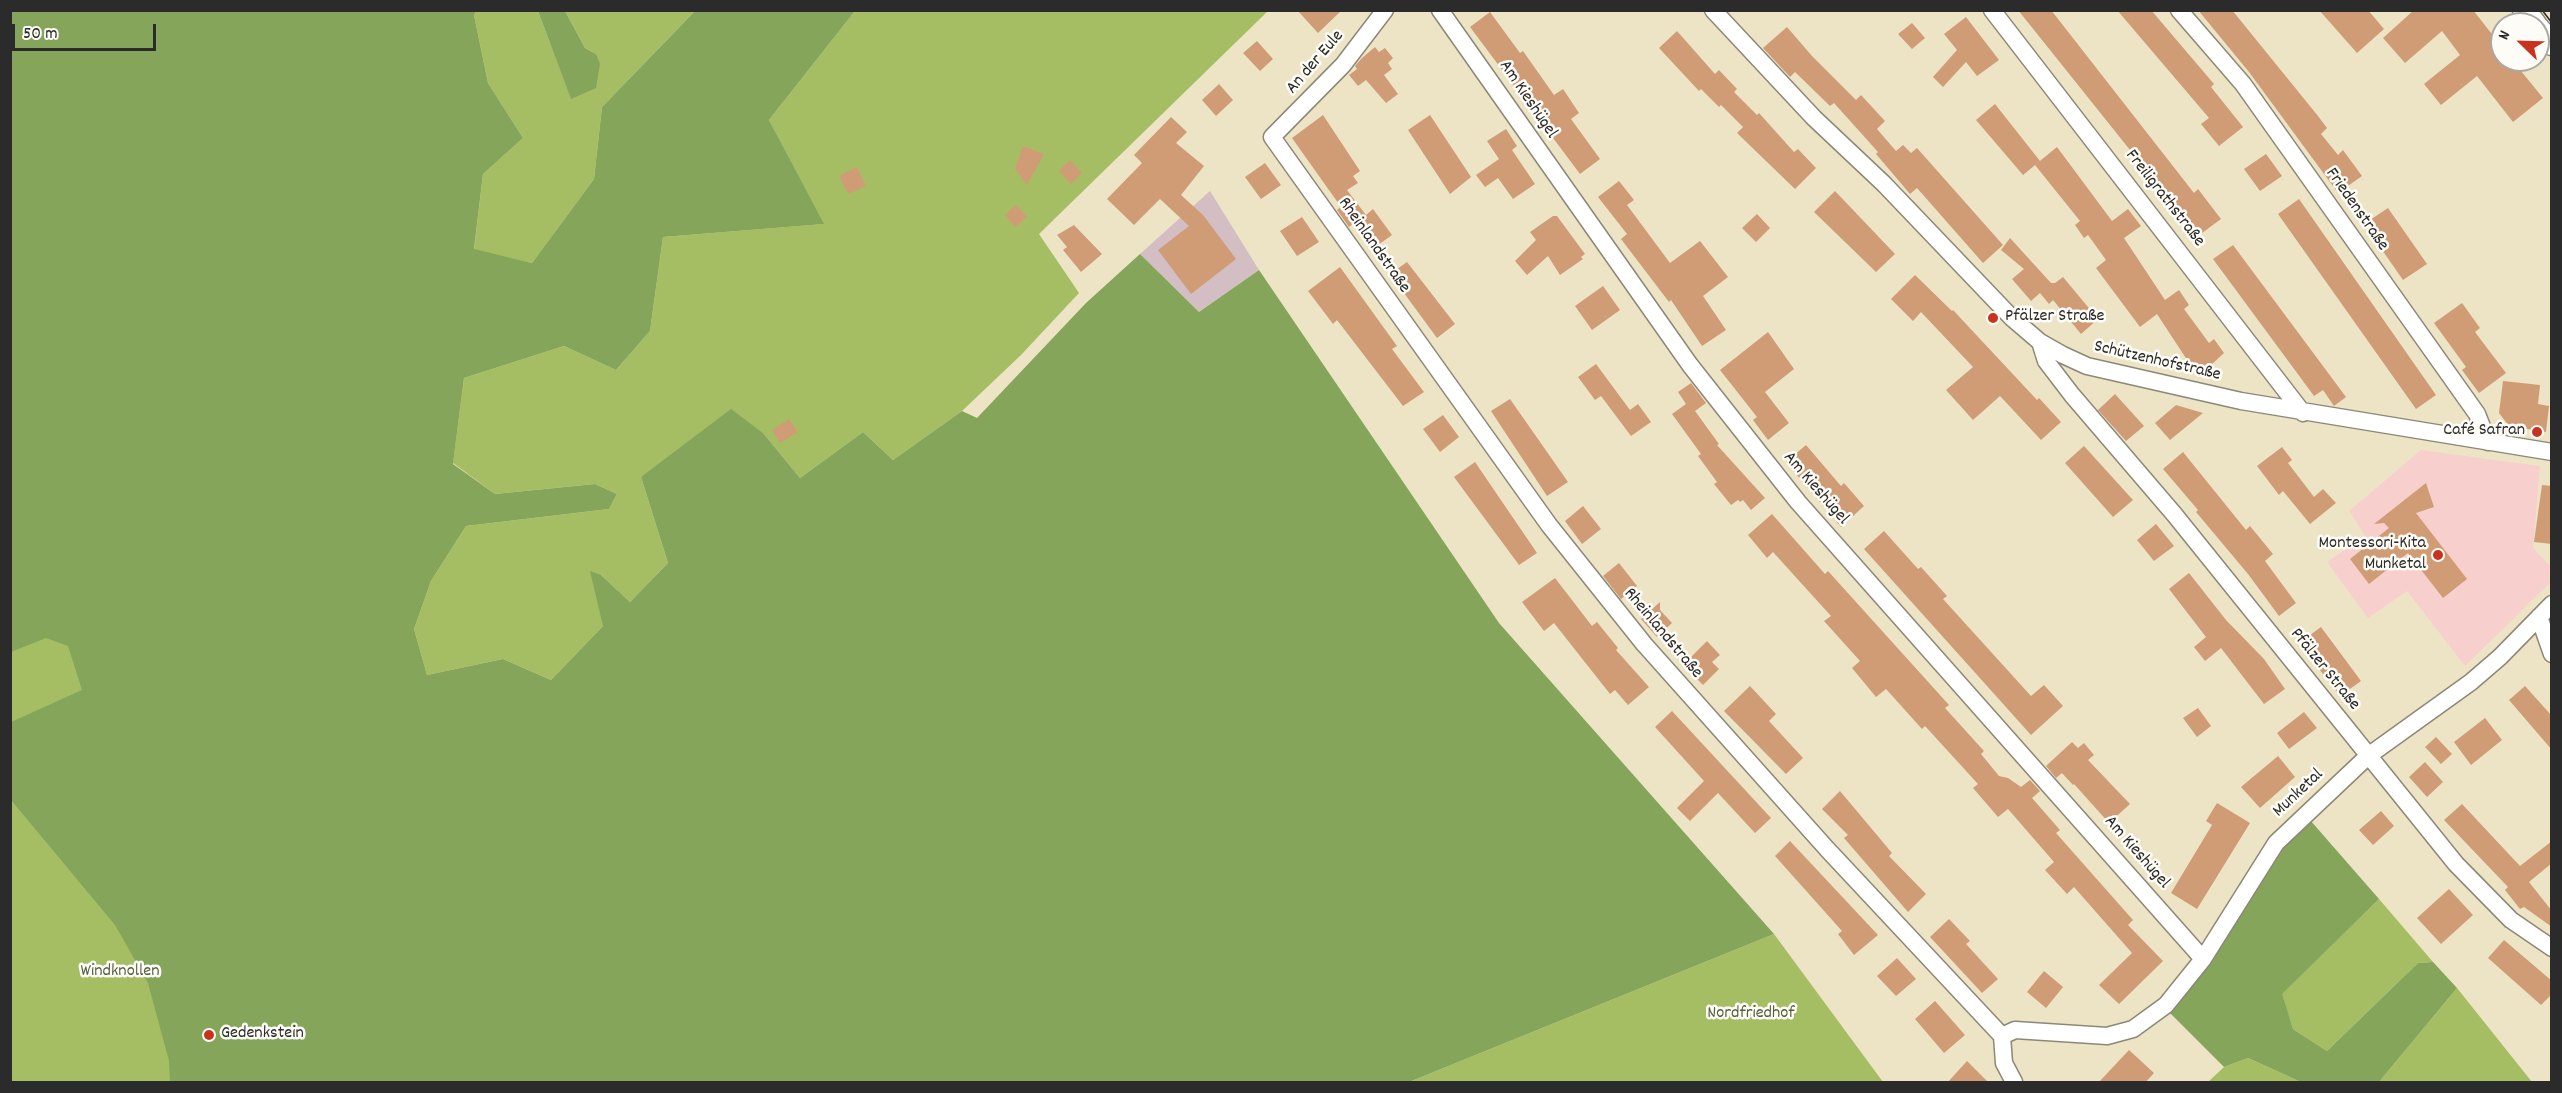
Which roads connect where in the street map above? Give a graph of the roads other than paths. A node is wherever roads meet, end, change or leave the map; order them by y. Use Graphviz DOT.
graph roads {
  1 [pos="1385,10"];
  2 [pos="1440,10"];
  3 [pos="1713,10"];
  4 [pos="1992,10"];
  5 [pos="2179,10"];
  6 [pos="1272,137"];
  7 [pos="2040,342"];
  8 [pos="2303,413"];
  9 [pos="2488,442"];
  10 [pos="2552,452"];
  11 [pos="2552,604"];
  12 [pos="2539,617"];
  13 [pos="2552,654"];
  14 [pos="2368,756"];
  15 [pos="2552,948"];
  16 [pos="2203,959"];
  17 [pos="2002,1036"];
  18 [pos="2014,1083"];
  1 -- 6 [label="street, An der Eule"];
  2 -- 16 [label="street, Am Kieshügel"];
  3 -- 7 [label="street, Schützenhofstraße"];
  4 -- 8 [label="street, Freiligrathstraße"];
  5 -- 9 [label="street, Friedenstraße"];
  6 -- 17 [label="street, Rheinlandstraße"];
  7 -- 8 [label="street, Schützenhofstraße"];
  7 -- 14 [label="street, Pfälzer Straße"];
  8 -- 9 [label="street, Schützenhofstraße"];
  9 -- 10 [label="street, Schützenhofstraße"];
  11 -- 12 [label="street, Munketal"];
  12 -- 13 [label="street"];
  12 -- 14 [label="street, Munketal"];
  14 -- 15 [label="street, Pfälzer Straße"];
  14 -- 16 [label="street, Munketal"];
  16 -- 17 [label="street, Munketal"];
  17 -- 18 [label="street"];
}
